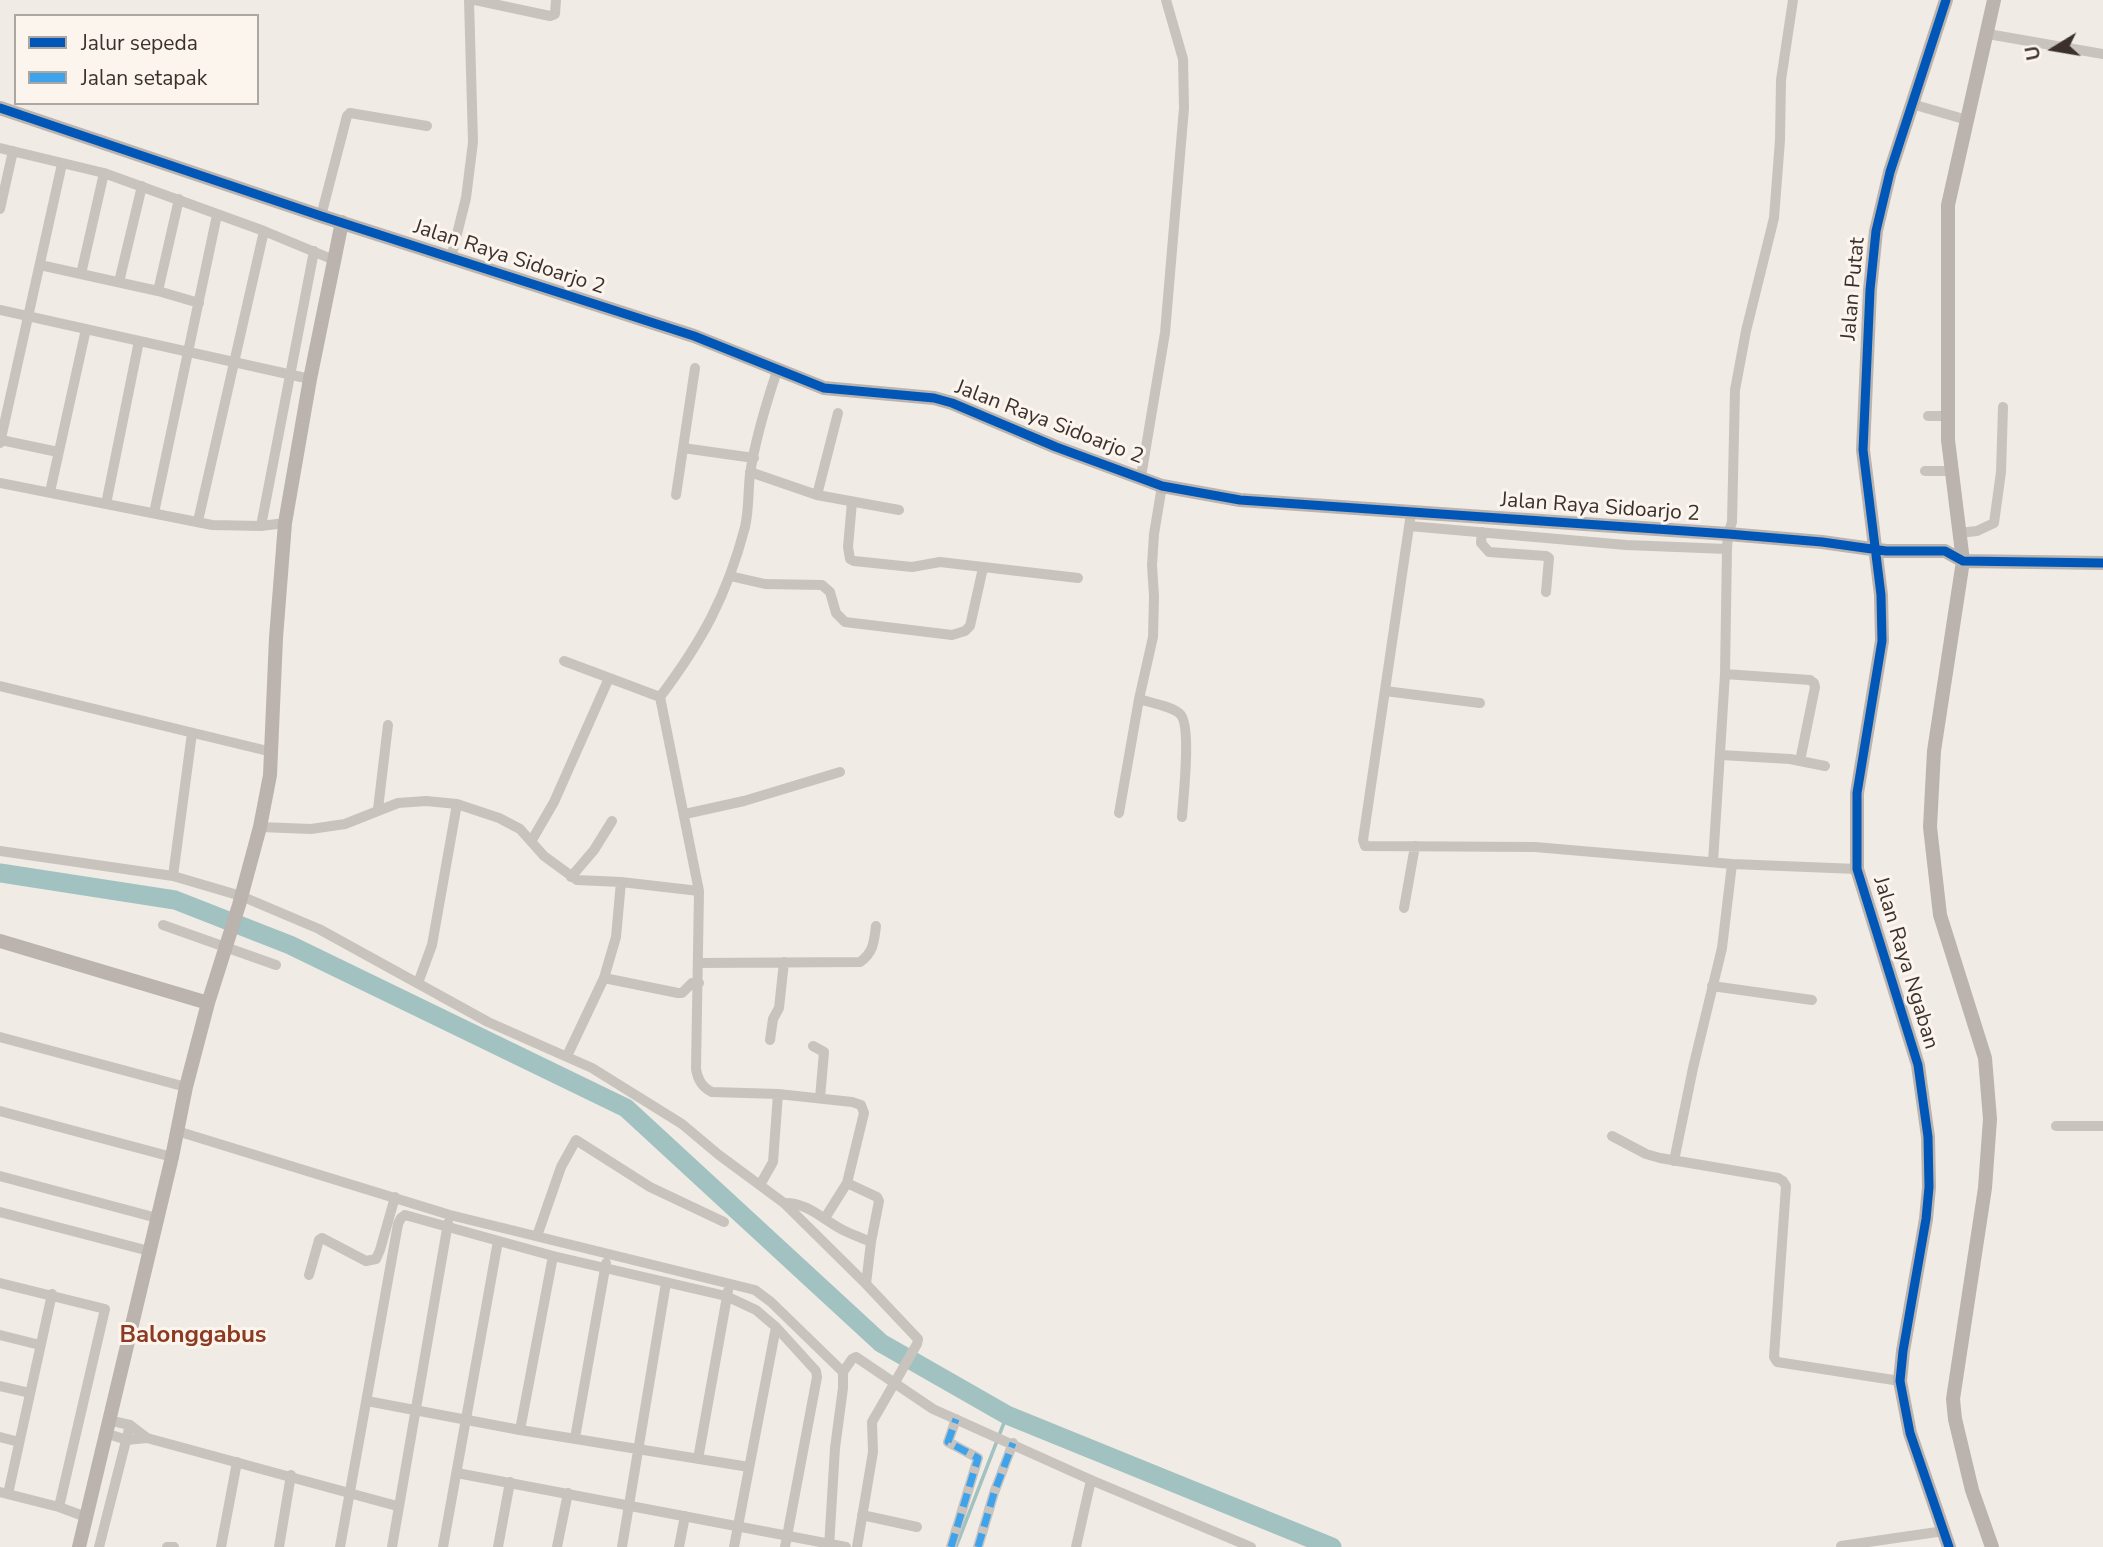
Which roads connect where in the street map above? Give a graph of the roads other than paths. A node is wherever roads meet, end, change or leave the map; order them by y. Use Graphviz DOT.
graph roads {
  1 [pos="469,0"];
  2 [pos="475,0"];
  3 [pos="556,0"];
  4 [pos="1166,0"];
  5 [pos="1793,0"];
  6 [pos="1947,0"];
  7 [pos="1994,0"];
  8 [pos="1988,34"];
  9 [pos="2103,54"];
  10 [pos="1917,106"];
  11 [pos="0,108"];
  12 [pos="1967,120"];
  13 [pos="427,126"];
  14 [pos="0,148"];
  15 [pos="13,151"];
  16 [pos="62,163"];
  17 [pos="104,173"];
  18 [pos="142,186"];
  19 [pos="179,199"];
  20 [pos="0,209"];
  21 [pos="218,215"];
  22 [pos="321,216"];
  23 [pos="340,230"];
  24 [pos="264,231"];
  25 [pos="314,251"];
  26 [pos="451,258"];
  27 [pos="334,260"];
  28 [pos="40,265"];
  29 [pos="81,274"];
  30 [pos="119,282"];
  31 [pos="158,291"];
  32 [pos="199,303"];
  33 [pos="0,310"];
  34 [pos="28,317"];
  35 [pos="86,329"];
  36 [pos="139,341"];
  37 [pos="189,351"];
  38 [pos="234,362"];
  39 [pos="695,368"];
  40 [pos="290,374"];
  41 [pos="775,377"];
  42 [pos="310,379"];
  43 [pos="2003,407"];
  44 [pos="838,413"];
  45 [pos="1931,416"];
  46 [pos="1946,416"];
  47 [pos="0,442"];
  48 [pos="683,448"];
  49 [pos="58,452"];
  50 [pos="754,458"];
  51 [pos="750,472"];
  52 [pos="1141,477"];
  53 [pos="0,483"];
  54 [pos="1162,488"];
  55 [pos="50,492"];
  56 [pos="676,495"];
  57 [pos="817,495"];
  58 [pos="852,502"];
  59 [pos="106,504"];
  60 [pos="899,510"];
  61 [pos="155,513"];
  62 [pos="1410,520"];
  63 [pos="198,521"];
  64 [pos="285,523"];
  65 [pos="261,526"];
  66 [pos="1482,532"];
  67 [pos="1959,533"];
  68 [pos="1727,542"];
  69 [pos="1886,550"];
  70 [pos="1963,561"];
  71 [pos="2103,563"];
  72 [pos="983,568"];
  73 [pos="730,576"];
  74 [pos="1078,578"];
  75 [pos="1546,592"];
  76 [pos="564,661"];
  77 [pos="1724,674"];
  78 [pos="609,678"];
  79 [pos="0,686"];
  80 [pos="1385,691"];
  81 [pos="660,697"];
  82 [pos="1139,699"];
  83 [pos="1480,702"];
  84 [pos="388,725"];
  85 [pos="192,733"];
  86 [pos="272,752"];
  87 [pos="1721,755"];
  88 [pos="1800,761"];
  89 [pos="1825,766"];
  90 [pos="841,772"];
  91 [pos="457,804"];
  92 [pos="379,810"];
  93 [pos="1119,813"];
  94 [pos="685,814"];
  95 [pos="1182,817"];
  96 [pos="612,821"];
  97 [pos="260,827"];
  98 [pos="532,840"];
  99 [pos="1415,846"];
  100 [pos="0,851"];
  101 [pos="1713,862"];
  102 [pos="1732,864"];
  103 [pos="1857,869"];
  104 [pos="173,876"];
  105 [pos="574,879"];
  106 [pos="621,882"];
  107 [pos="699,891"];
  108 [pos="240,901"];
  109 [pos="1404,908"];
  110 [pos="163,925"];
  111 [pos="876,926"];
  112 [pos="0,941"];
  113 [pos="226,945"];
  114 [pos="784,962"];
  115 [pos="700,963"];
  116 [pos="276,965"];
  117 [pos="604,978"];
  118 [pos="418,983"];
  119 [pos="699,983"];
  120 [pos="1712,986"];
  121 [pos="1812,1000"];
  122 [pos="208,1003"];
  123 [pos="0,1037"];
  124 [pos="770,1041"];
  125 [pos="813,1046"];
  126 [pos="567,1056"];
  127 [pos="186,1087"];
  128 [pos="778,1094"];
  129 [pos="820,1098"];
  130 [pos="0,1111"];
  131 [pos="2056,1126"];
  132 [pos="2103,1126"];
  133 [pos="177,1130"];
  134 [pos="1612,1136"];
  135 [pos="172,1157"];
  136 [pos="1674,1161"];
  137 [pos="0,1177"];
  138 [pos="847,1183"];
  139 [pos="760,1185"];
  140 [pos="395,1197"];
  141 [pos="784,1203"];
  142 [pos="0,1212"];
  143 [pos="450,1215"];
  144 [pos="157,1218"];
  145 [pos="825,1218"];
  146 [pos="724,1222"];
  147 [pos="447,1227"];
  148 [pos="537,1236"];
  149 [pos="498,1241"];
  150 [pos="871,1242"];
  151 [pos="149,1251"];
  152 [pos="607,1254"];
  153 [pos="553,1256"];
  154 [pos="606,1269"];
  155 [pos="309,1275"];
  156 [pos="0,1283"];
  157 [pos="666,1283"];
  158 [pos="729,1284"];
  159 [pos="866,1284"];
  160 [pos="52,1294"];
  161 [pos="726,1296"];
  162 [pos="776,1327"];
  163 [pos="0,1335"];
  164 [pos="40,1345"];
  165 [pos="826,1357"];
  166 [pos="816,1371"];
  167 [pos="843,1372"];
  168 [pos="1900,1381"];
  169 [pos="893,1384"];
  170 [pos="0,1386"];
  171 [pos="30,1393"];
  172 [pos="366,1401"];
  173 [pos="415,1410"];
  174 [pos="956,1419"];
  175 [pos="466,1420"];
  176 [pos="107,1426"];
  177 [pos="130,1426"];
  178 [pos="520,1430"];
  179 [pos="0,1437"];
  180 [pos="147,1438"];
  181 [pos="575,1438"];
  182 [pos="127,1440"];
  183 [pos="19,1442"];
  184 [pos="1010,1442"];
  185 [pos="640,1449"];
  186 [pos="698,1459"];
  187 [pos="237,1462"];
  188 [pos="749,1467"];
  189 [pos="457,1473"];
  190 [pos="291,1475"];
  191 [pos="1091,1480"];
  192 [pos="510,1482"];
  193 [pos="4,1493"];
  194 [pos="349,1493"];
  195 [pos="568,1493"];
  196 [pos="397,1506"];
  197 [pos="629,1506"];
  198 [pos="59,1507"];
  199 [pos="685,1516"];
  200 [pos="862,1516"];
  201 [pos="86,1517"];
  202 [pos="738,1526"];
  203 [pos="917,1527"];
  204 [pos="1944,1531"];
  205 [pos="787,1535"];
  206 [pos="1239,1544"];
  207 [pos="830,1545"];
  208 [pos="1841,1546"];
  209 [pos="79,1547"];
  210 [pos="99,1547"];
  211 [pos="167,1547"];
  212 [pos="174,1547"];
  213 [pos="221,1547"];
  214 [pos="279,1547"];
  215 [pos="340,1547"];
  216 [pos="392,1547"];
  217 [pos="443,1547"];
  218 [pos="498,1547"];
  219 [pos="557,1547"];
  220 [pos="622,1547"];
  221 [pos="679,1547"];
  222 [pos="734,1547"];
  223 [pos="785,1547"];
  224 [pos="846,1547"];
  225 [pos="857,1547"];
  226 [pos="951,1547"];
  227 [pos="978,1547"];
  228 [pos="1076,1547"];
  229 [pos="1251,1547"];
  230 [pos="1950,1547"];
  231 [pos="1992,1547"];
  1 -- 26 [label="street"];
  2 -- 3 [label="street"];
  4 -- 52 [label="street"];
  5 -- 68 [label="street"];
  6 -- 10 [label="street, Jalan Putat"];
  7 -- 8 [label="street"];
  8 -- 9 [label="street"];
  8 -- 12 [label="street"];
  10 -- 12 [label="street"];
  10 -- 69 [label="street, Jalan Putat"];
  11 -- 22 [label="street, Jalan Raya Sidoarjo 2"];
  12 -- 46 [label="street"];
  13 -- 22 [label="street"];
  14 -- 15 [label="street"];
  15 -- 16 [label="street"];
  15 -- 20 [label="street"];
  16 -- 17 [label="street"];
  16 -- 28 [label="street"];
  17 -- 18 [label="street"];
  17 -- 29 [label="street"];
  18 -- 19 [label="street"];
  18 -- 30 [label="street"];
  19 -- 21 [label="street"];
  19 -- 31 [label="street"];
  21 -- 24 [label="street"];
  21 -- 32 [label="street"];
  22 -- 23 [label="street, Jalan Raya Sidoarjo 2"];
  23 -- 26 [label="street, Jalan Raya Sidoarjo 2"];
  23 -- 27 [label="street"];
  24 -- 25 [label="street"];
  24 -- 38 [label="street"];
  25 -- 27 [label="street"];
  25 -- 40 [label="street"];
  26 -- 41 [label="street, Jalan Raya Sidoarjo 2"];
  27 -- 42 [label="street"];
  28 -- 29 [label="street"];
  28 -- 34 [label="street"];
  29 -- 30 [label="street"];
  30 -- 31 [label="street"];
  31 -- 32 [label="street"];
  32 -- 37 [label="street"];
  33 -- 34 [label="street"];
  34 -- 35 [label="street"];
  34 -- 47 [label="street"];
  35 -- 36 [label="street"];
  35 -- 49 [label="street"];
  36 -- 37 [label="street"];
  36 -- 59 [label="street"];
  37 -- 38 [label="street"];
  37 -- 61 [label="street"];
  38 -- 40 [label="street"];
  38 -- 63 [label="street"];
  39 -- 48 [label="street"];
  40 -- 42 [label="street"];
  40 -- 65 [label="street"];
  41 -- 50 [label="street"];
  41 -- 52 [label="street, Jalan Raya Sidoarjo 2"];
  42 -- 64 [label="street"];
  43 -- 67 [label="street"];
  44 -- 57 [label="street"];
  45 -- 46 [label="street"];
  46 -- 67 [label="street"];
  47 -- 49 [label="street"];
  48 -- 50 [label="street"];
  48 -- 56 [label="street"];
  49 -- 55 [label="street"];
  50 -- 51 [label="street"];
  51 -- 57 [label="street"];
  51 -- 73 [label="street"];
  52 -- 54 [label="street, Jalan Raya Sidoarjo 2"];
  53 -- 55 [label="street"];
  54 -- 62 [label="street, Jalan Raya Sidoarjo 2"];
  54 -- 82 [label="street"];
  55 -- 59 [label="street"];
  57 -- 58 [label="street"];
  58 -- 60 [label="street"];
  58 -- 72 [label="street"];
  59 -- 61 [label="street"];
  61 -- 63 [label="street"];
  62 -- 66 [label="street"];
  62 -- 68 [label="street, Jalan Raya Sidoarjo 2"];
  62 -- 80 [label="street"];
  63 -- 65 [label="street"];
  64 -- 65 [label="street"];
  64 -- 86 [label="street"];
  66 -- 68 [label="street"];
  66 -- 75 [label="street"];
  67 -- 70 [label="street"];
  68 -- 69 [label="street, Jalan Raya Sidoarjo 2"];
  68 -- 77 [label="street"];
  69 -- 70 [label="street, Jalan Raya Sidoarjo 2"];
  69 -- 103 [label="street, Jalan Raya Ngaban"];
  70 -- 71 [label="street, Jalan Raya Sidoarjo 2"];
  70 -- 231 [label="street"];
  72 -- 73 [label="street"];
  72 -- 74 [label="street"];
  73 -- 81 [label="street"];
  76 -- 78 [label="street"];
  77 -- 87 [label="street"];
  77 -- 88 [label="street"];
  78 -- 81 [label="street"];
  78 -- 98 [label="street"];
  79 -- 85 [label="street"];
  80 -- 83 [label="street"];
  80 -- 99 [label="street"];
  81 -- 94 [label="street"];
  82 -- 93 [label="street"];
  82 -- 95 [label="street"];
  84 -- 92 [label="street"];
  85 -- 86 [label="street"];
  85 -- 104 [label="street"];
  86 -- 97 [label="street"];
  87 -- 88 [label="street"];
  87 -- 101 [label="street"];
  88 -- 89 [label="street"];
  90 -- 94 [label="street"];
  91 -- 92 [label="street"];
  91 -- 98 [label="street"];
  91 -- 118 [label="street"];
  92 -- 97 [label="street"];
  94 -- 107 [label="street"];
  96 -- 105 [label="street"];
  97 -- 108 [label="street"];
  98 -- 105 [label="street"];
  99 -- 101 [label="street"];
  99 -- 109 [label="street"];
  100 -- 104 [label="street"];
  101 -- 102 [label="street"];
  102 -- 103 [label="street"];
  102 -- 120 [label="street"];
  103 -- 168 [label="street, Jalan Raya Ngaban"];
  104 -- 108 [label="street"];
  105 -- 106 [label="street"];
  106 -- 107 [label="street"];
  106 -- 117 [label="street"];
  107 -- 115 [label="street"];
  108 -- 113 [label="street"];
  108 -- 118 [label="street"];
  110 -- 113 [label="street"];
  111 -- 114 [label="street"];
  112 -- 122 [label="street"];
  113 -- 116 [label="street"];
  113 -- 122 [label="street"];
  114 -- 115 [label="street"];
  114 -- 124 [label="street"];
  115 -- 119 [label="street"];
  117 -- 119 [label="street"];
  117 -- 126 [label="street"];
  118 -- 126 [label="street"];
  119 -- 128 [label="street"];
  120 -- 121 [label="street"];
  120 -- 136 [label="street"];
  122 -- 127 [label="street"];
  123 -- 127 [label="street"];
  125 -- 129 [label="street"];
  126 -- 139 [label="street"];
  127 -- 133 [label="street"];
  128 -- 129 [label="street"];
  128 -- 139 [label="street"];
  129 -- 138 [label="street"];
  130 -- 135 [label="street"];
  131 -- 132 [label="street"];
  133 -- 135 [label="street"];
  133 -- 140 [label="street"];
  134 -- 136 [label="street"];
  135 -- 144 [label="street"];
  136 -- 168 [label="street"];
  137 -- 144 [label="street"];
  138 -- 145 [label="street"];
  138 -- 150 [label="street"];
  139 -- 141 [label="street"];
  140 -- 143 [label="street"];
  140 -- 155 [label="street"];
  141 -- 145 [label="street"];
  141 -- 159 [label="street"];
  142 -- 151 [label="street"];
  143 -- 147 [label="street"];
  143 -- 148 [label="street"];
  144 -- 151 [label="street"];
  145 -- 150 [label="street"];
  146 -- 148 [label="street"];
  147 -- 149 [label="street"];
  147 -- 172 [label="street"];
  147 -- 173 [label="street"];
  148 -- 152 [label="street"];
  149 -- 153 [label="street"];
  149 -- 175 [label="street"];
  150 -- 159 [label="street"];
  151 -- 176 [label="street"];
  152 -- 154 [label="street"];
  152 -- 158 [label="street"];
  153 -- 154 [label="street"];
  153 -- 178 [label="street"];
  154 -- 157 [label="street"];
  154 -- 181 [label="street"];
  156 -- 160 [label="street"];
  157 -- 161 [label="street"];
  157 -- 185 [label="street"];
  158 -- 161 [label="street"];
  158 -- 165 [label="street"];
  159 -- 169 [label="street"];
  160 -- 164 [label="street"];
  160 -- 198 [label="street"];
  161 -- 162 [label="street"];
  161 -- 186 [label="street"];
  162 -- 166 [label="street"];
  162 -- 188 [label="street"];
  163 -- 164 [label="street"];
  164 -- 171 [label="street"];
  165 -- 166 [label="street"];
  165 -- 167 [label="street"];
  166 -- 205 [label="street"];
  167 -- 169 [label="street"];
  167 -- 207 [label="street"];
  168 -- 204 [label="street, Jalan Raya Ngaban"];
  169 -- 174 [label="street"];
  169 -- 200 [label="street"];
  170 -- 171 [label="street"];
  171 -- 183 [label="street"];
  172 -- 173 [label="street"];
  172 -- 194 [label="street"];
  173 -- 175 [label="street"];
  173 -- 196 [label="street"];
  174 -- 184 [label="street"];
  174 -- 226 [label="street"];
  175 -- 178 [label="street"];
  175 -- 189 [label="street"];
  176 -- 177 [label="street"];
  176 -- 182 [label="street"];
  176 -- 201 [label="street"];
  177 -- 180 [label="street"];
  177 -- 182 [label="street"];
  178 -- 181 [label="street"];
  179 -- 183 [label="street"];
  180 -- 182 [label="street"];
  180 -- 187 [label="street"];
  181 -- 185 [label="street"];
  182 -- 210 [label="street"];
  183 -- 193 [label="street"];
  184 -- 191 [label="street"];
  184 -- 227 [label="street"];
  185 -- 186 [label="street"];
  185 -- 197 [label="street"];
  186 -- 188 [label="street"];
  187 -- 190 [label="street"];
  187 -- 213 [label="street"];
  188 -- 202 [label="street"];
  189 -- 192 [label="street"];
  189 -- 217 [label="street"];
  190 -- 194 [label="street"];
  190 -- 214 [label="street"];
  191 -- 206 [label="street"];
  191 -- 228 [label="street"];
  192 -- 195 [label="street"];
  192 -- 218 [label="street"];
  193 -- 198 [label="street"];
  194 -- 196 [label="street"];
  194 -- 215 [label="street"];
  195 -- 197 [label="street"];
  195 -- 219 [label="street"];
  196 -- 216 [label="street"];
  197 -- 199 [label="street"];
  197 -- 220 [label="street"];
  198 -- 201 [label="street"];
  199 -- 202 [label="street"];
  199 -- 221 [label="street"];
  200 -- 203 [label="street"];
  200 -- 225 [label="street"];
  201 -- 209 [label="street"];
  202 -- 205 [label="street"];
  202 -- 222 [label="street"];
  204 -- 208 [label="street"];
  204 -- 230 [label="street, Jalan Raya Ngaban"];
  205 -- 207 [label="street"];
  205 -- 223 [label="street"];
  206 -- 229 [label="street"];
  207 -- 224 [label="street"];
  211 -- 212 [label="street"];
}
